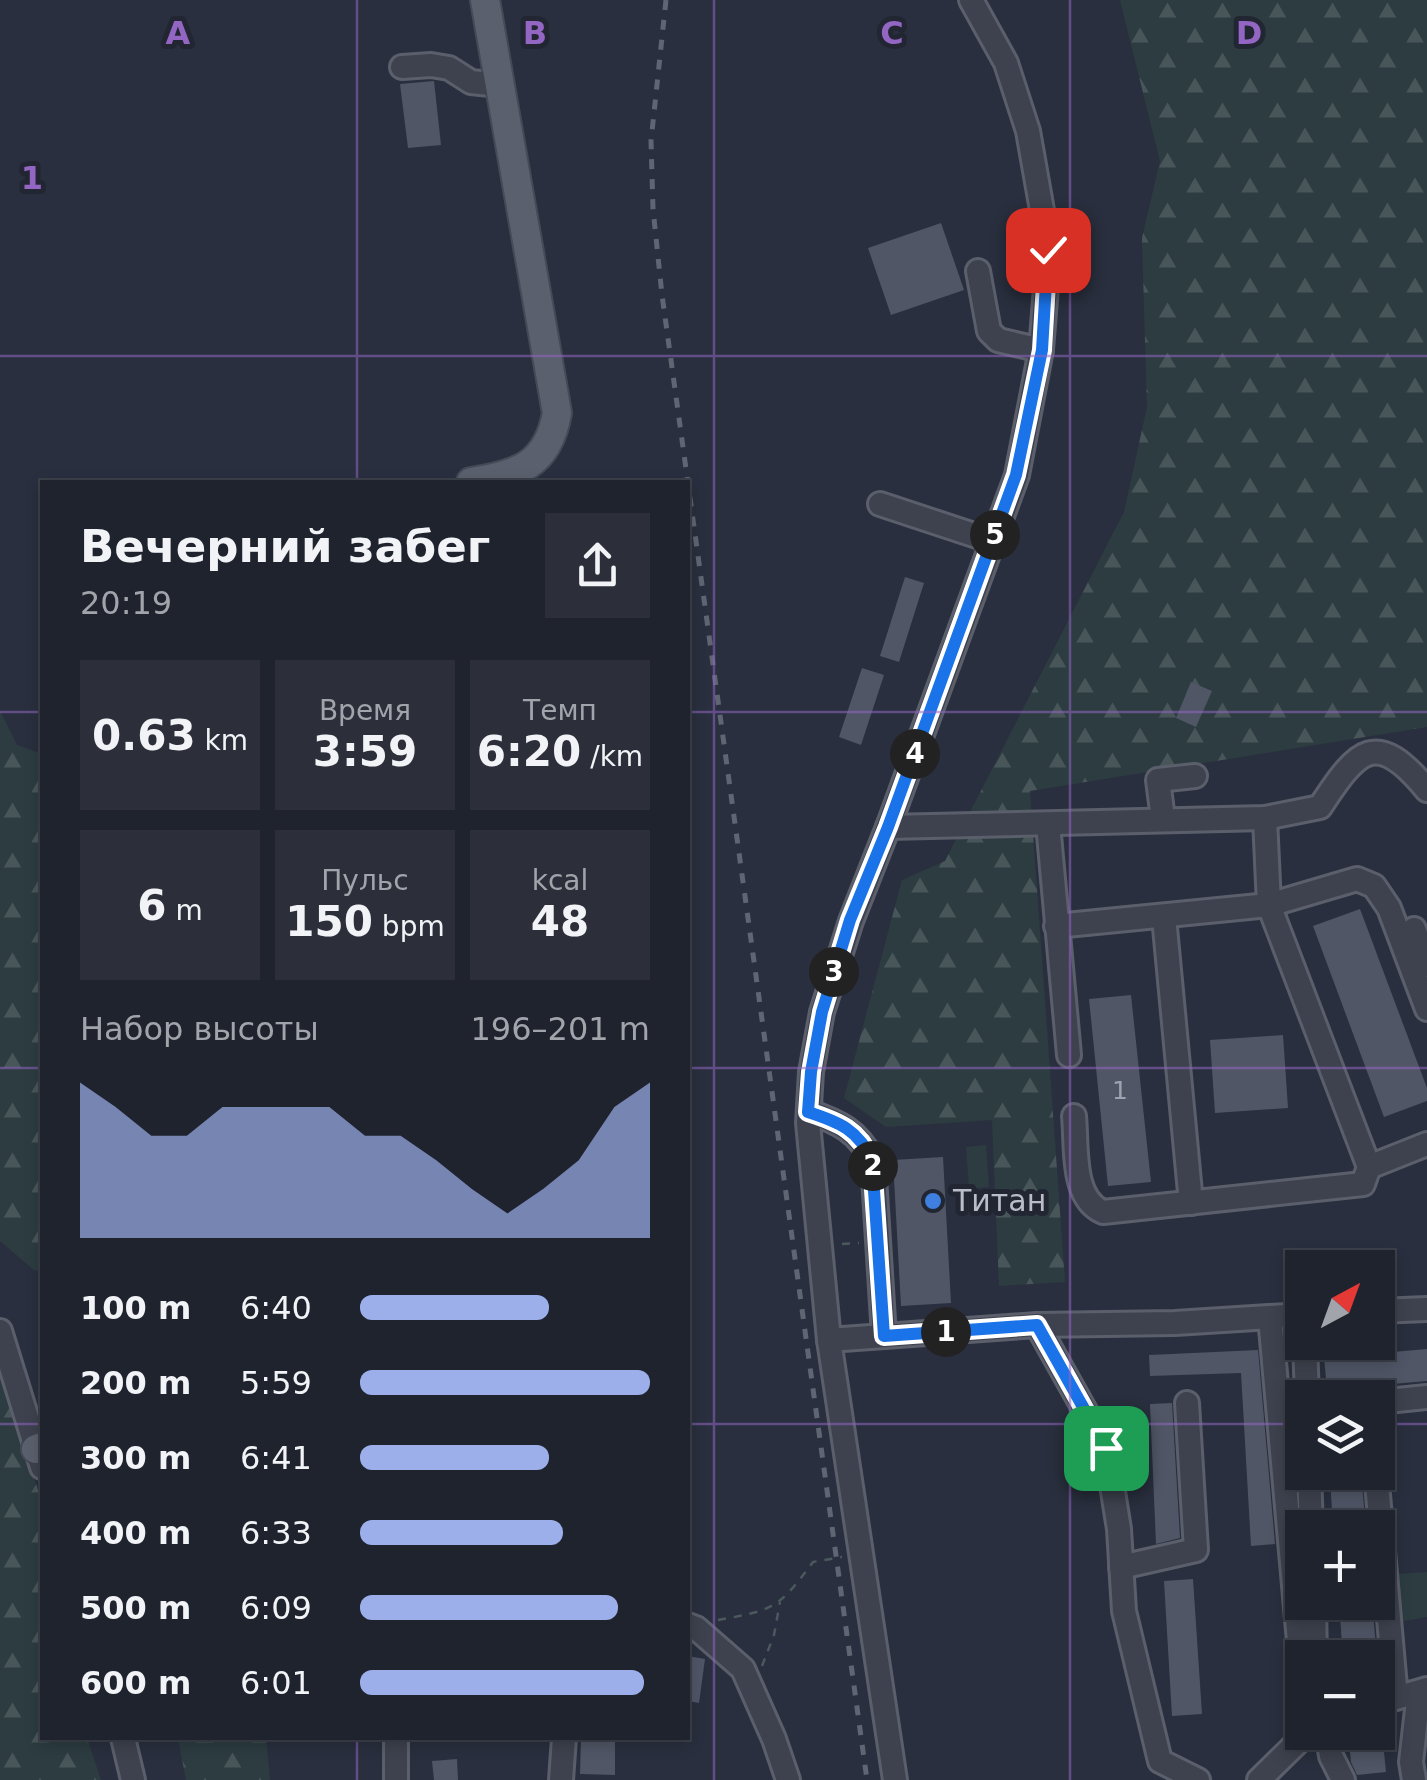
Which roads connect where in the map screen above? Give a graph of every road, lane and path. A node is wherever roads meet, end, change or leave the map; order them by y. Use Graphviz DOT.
graph roads {
  1 [pos="485,0"];
  2 [pos="971,0"];
  3 [pos="402,67"];
  4 [pos="500,86"];
  5 [pos="978,271"];
  6 [pos="1042,350"];
  7 [pos="485,480"];
  8 [pos="880,504"];
  9 [pos="992,542"];
  10 [pos="1196,776"];
  11 [pos="1427,790"];
  12 [pos="1265,818"];
  13 [pos="1163,819"];
  14 [pos="1048,824"];
  15 [pos="888,827"];
  16 [pos="1269,905"];
  17 [pos="1164,917"];
  18 [pos="1056,926"];
  19 [pos="1414,928"];
  20 [pos="1427,965"];
  21 [pos="1427,1010"];
  22 [pos="1068,1055"];
  23 [pos="808,1112"];
  24 [pos="1074,1116"];
  25 [pos="1427,1144"];
  26 [pos="1369,1167"];
  27 [pos="1191,1202"];
  28 [pos="860,1242"];
  29 [pos="845,1243"];
  30 [pos="1427,1308"];
  31 [pos="1395,1310"];
  32 [pos="1285,1316"];
  33 [pos="1270,1317"];
  34 [pos="1037,1325"];
  35 [pos="0,1330"];
  36 [pos="884,1336"];
  37 [pos="829,1340"];
  38 [pos="1427,1396"];
  39 [pos="1395,1400"];
  40 [pos="1187,1403"];
  41 [pos="40,1455"];
  42 [pos="1377,1490"];
  43 [pos="846,1553"];
  44 [pos="1122,1567"];
  45 [pos="781,1600"];
  46 [pos="695,1623"];
  47 [pos="1299,1640"];
  48 [pos="1384,1640"];
  49 [pos="751,1686"];
  50 [pos="1423,1690"];
  51 [pos="1395,1695"];
  52 [pos="123,1740"];
  53 [pos="396,1740"];
  54 [pos="564,1740"];
  55 [pos="1290,1750"];
  56 [pos="1331,1750"];
  57 [pos="1410,1779"];
  58 [pos="133,1780"];
  59 [pos="396,1780"];
  60 [pos="560,1780"];
  61 [pos="788,1780"];
  62 [pos="895,1780"];
  63 [pos="1198,1780"];
  64 [pos="1259,1780"];
  65 [pos="1343,1780"];
  1 -- 4 [label="main road"];
  2 -- 6 [label="street"];
  3 -- 4 [label="street"];
  4 -- 7 [label="main road"];
  5 -- 6 [label="street"];
  6 -- 9 [label="street"];
  8 -- 9 [label="street"];
  9 -- 15 [label="street"];
  10 -- 13 [label="street"];
  11 -- 12 [label="street"];
  12 -- 13 [label="street"];
  12 -- 16 [label="street"];
  13 -- 14 [label="street"];
  14 -- 15 [label="street"];
  14 -- 18 [label="street"];
  15 -- 23 [label="street"];
  16 -- 17 [label="street"];
  16 -- 21 [label="street"];
  16 -- 26 [label="street"];
  17 -- 18 [label="street"];
  17 -- 27 [label="street"];
  18 -- 22 [label="street"];
  19 -- 20 [label="street"];
  23 -- 36 [label="street"];
  23 -- 37 [label="street"];
  24 -- 27 [label="street"];
  25 -- 26 [label="street"];
  26 -- 27 [label="street"];
  28 -- 29 [label="path"];
  30 -- 31 [label="street"];
  32 -- 33 [label="street"];
  33 -- 34 [label="street"];
  33 -- 47 [label="street"];
  34 -- 36 [label="street"];
  34 -- 44 [label="street"];
  35 -- 41 [label="street"];
  36 -- 37 [label="street"];
  37 -- 62 [label="street"];
  38 -- 39 [label="street"];
  40 -- 44 [label="street"];
  42 -- 48 [label="street"];
  43 -- 45 [label="path"];
  44 -- 63 [label="street"];
  45 -- 46 [label="path"];
  45 -- 49 [label="path"];
  46 -- 49 [label="street"];
  49 -- 61 [label="street"];
  50 -- 51 [label="street"];
  50 -- 57 [label="street"];
  52 -- 58 [label="street"];
  53 -- 59 [label="street"];
  54 -- 60 [label="street"];
  55 -- 64 [label="street"];
  56 -- 65 [label="street"];
}
